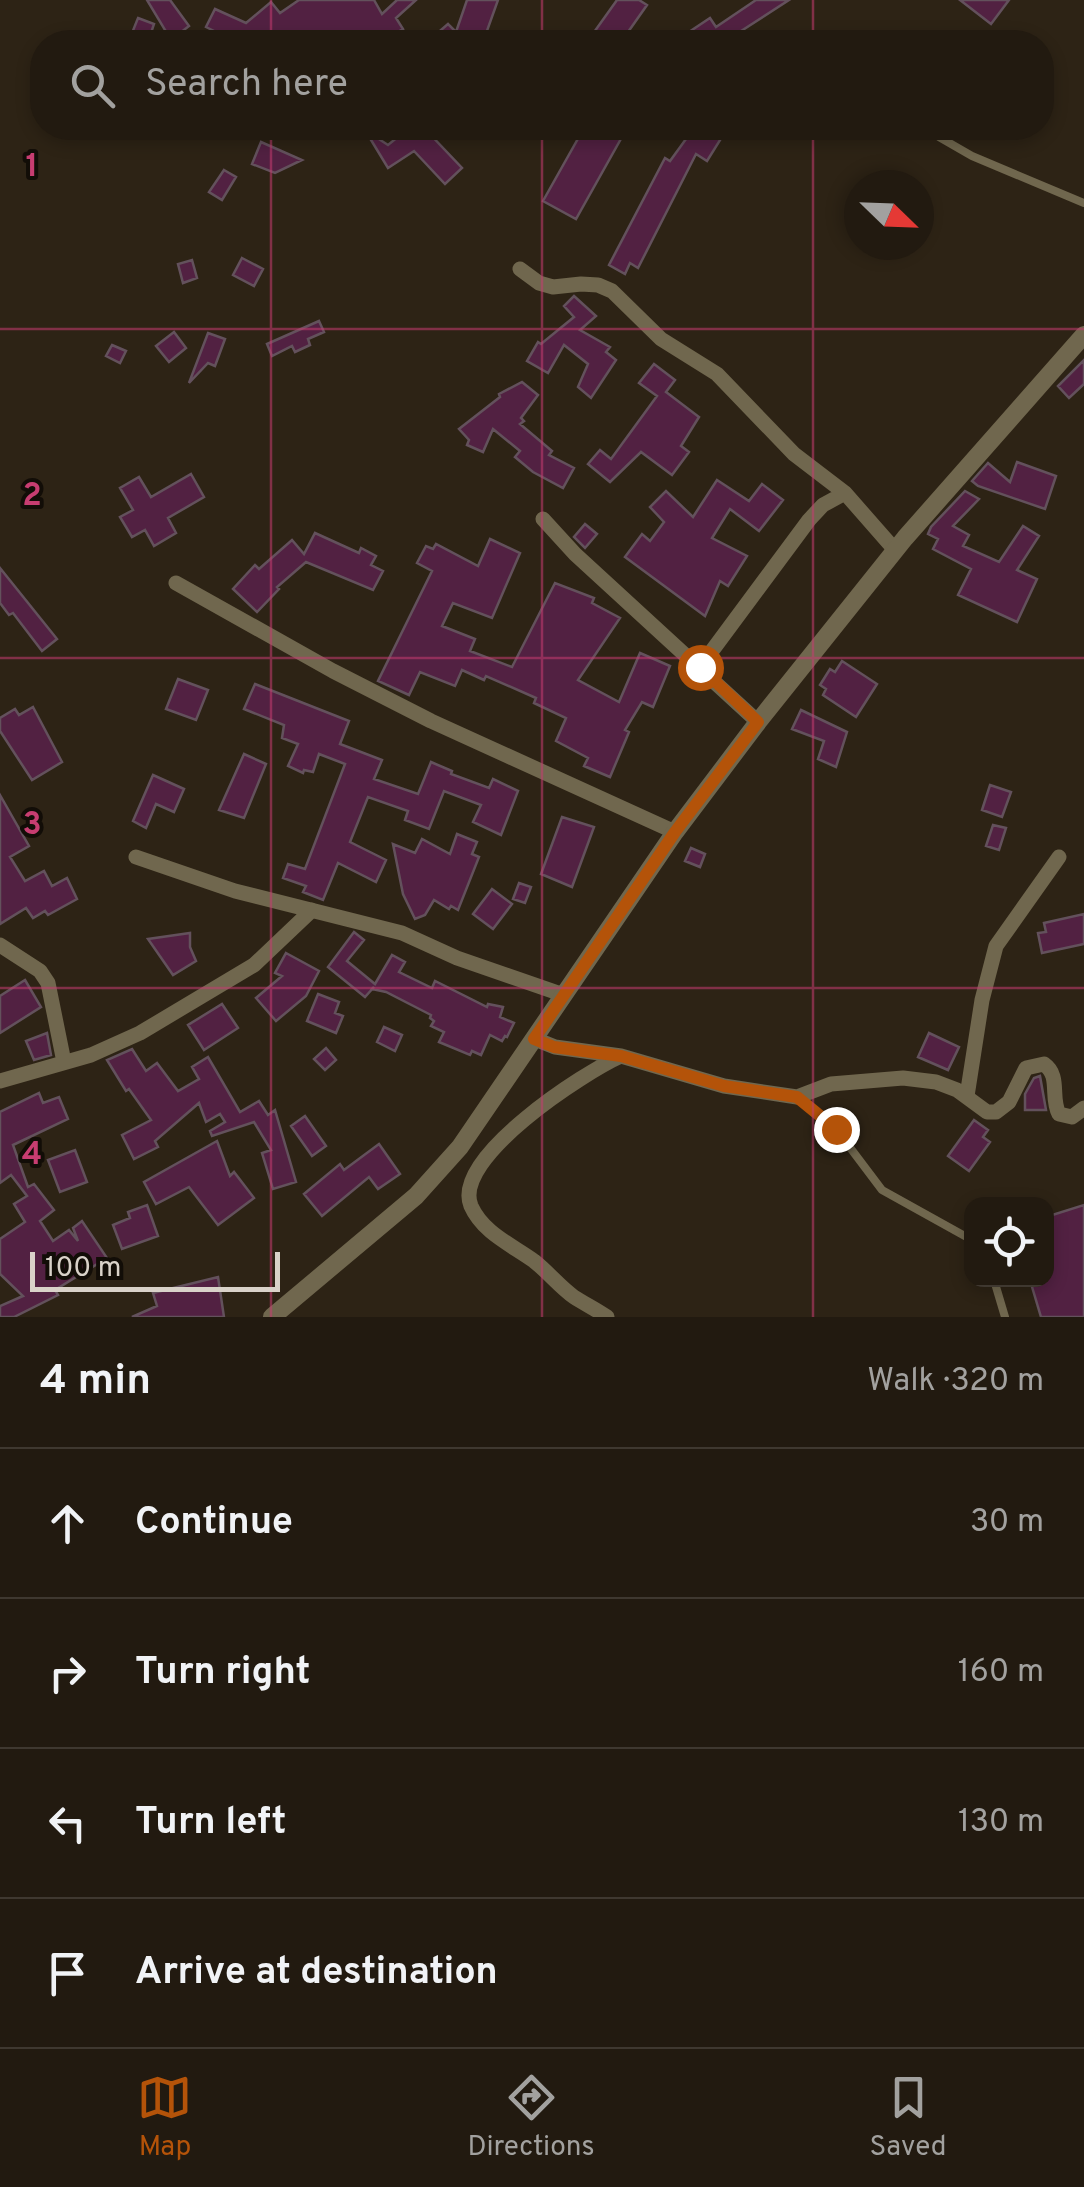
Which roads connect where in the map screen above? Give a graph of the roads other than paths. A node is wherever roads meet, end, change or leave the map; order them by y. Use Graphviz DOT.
graph roads {
  1 [pos="944,140"];
  2 [pos="1084,203"];
  3 [pos="520,269"];
  4 [pos="1084,335"];
  5 [pos="845,493"];
  6 [pos="543,519"];
  7 [pos="895,550"];
  8 [pos="176,583"];
  9 [pos="700,667"];
  10 [pos="758,722"];
  11 [pos="675,832"];
  12 [pos="136,857"];
  13 [pos="1059,857"];
  14 [pos="312,910"];
  15 [pos="0,945"];
  16 [pos="564,995"];
  17 [pos="534,1039"];
  18 [pos="621,1056"];
  19 [pos="64,1062"];
  20 [pos="0,1081"];
  21 [pos="967,1096"];
  22 [pos="797,1097"];
  23 [pos="1084,1108"];
  24 [pos="964,1236"];
  25 [pos="996,1287"];
  26 [pos="272,1317"];
  27 [pos="607,1317"];
  28 [pos="1005,1317"];
  1 -- 2 [label="lane"];
  3 -- 5 [label="street"];
  4 -- 7 [label="street"];
  5 -- 7 [label="street"];
  5 -- 9 [label="street"];
  6 -- 9 [label="street"];
  7 -- 10 [label="street"];
  8 -- 11 [label="street"];
  9 -- 10 [label="street"];
  10 -- 11 [label="street"];
  11 -- 16 [label="street"];
  12 -- 14 [label="street"];
  13 -- 21 [label="street"];
  14 -- 16 [label="street"];
  14 -- 19 [label="street"];
  15 -- 19 [label="street"];
  16 -- 17 [label="street"];
  17 -- 18 [label="street"];
  17 -- 26 [label="street"];
  18 -- 22 [label="street"];
  18 -- 27 [label="street"];
  19 -- 20 [label="street"];
  21 -- 22 [label="street"];
  21 -- 23 [label="street"];
  22 -- 24 [label="lane"];
  25 -- 28 [label="lane"];
}
